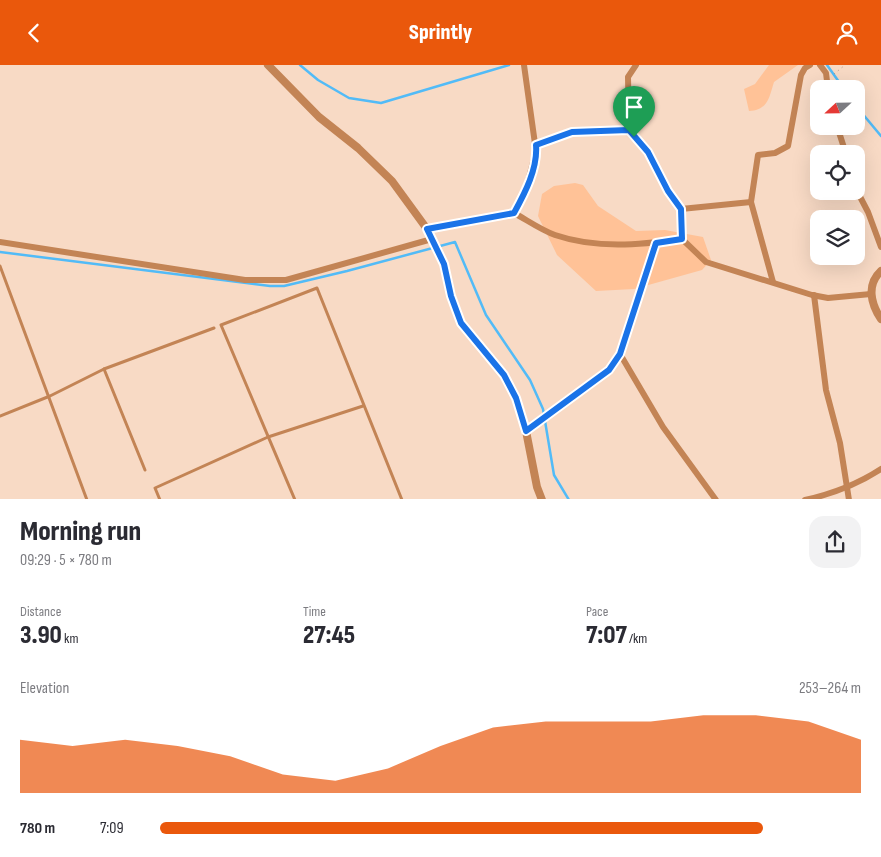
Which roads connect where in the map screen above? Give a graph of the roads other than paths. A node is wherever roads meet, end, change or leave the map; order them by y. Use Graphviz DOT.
graph roads {
  1 [pos="268,65"];
  2 [pos="525,65"];
  3 [pos="636,65"];
  4 [pos="810,65"];
  5 [pos="820,65"];
  6 [pos="826,80"];
  7 [pos="629,130"];
  8 [pos="536,145"];
  9 [pos="862,200"];
  10 [pos="751,202"];
  11 [pos="681,209"];
  12 [pos="514,213"];
  13 [pos="427,229"];
  14 [pos="432,239"];
  15 [pos="682,239"];
  16 [pos="0,242"];
  17 [pos="656,243"];
  18 [pos="881,247"];
  19 [pos="0,266"];
  20 [pos="881,271"];
  21 [pos="773,281"];
  22 [pos="871,294"];
  23 [pos="814,295"];
  24 [pos="881,319"];
  25 [pos="214,328"];
  26 [pos="620,354"];
  27 [pos="104,369"];
  28 [pos="50,396"];
  29 [pos="363,406"];
  30 [pos="0,416"];
  31 [pos="526,431"];
  32 [pos="268,437"];
  33 [pos="881,469"];
  34 [pos="145,470"];
  35 [pos="847,488"];
  36 [pos="87,499"];
  37 [pos="160,499"];
  38 [pos="295,499"];
  39 [pos="402,499"];
  40 [pos="542,499"];
  41 [pos="716,499"];
  42 [pos="805,499"];
  43 [pos="848,499"];
  1 -- 13 [label="street"];
  2 -- 8 [label="street"];
  3 -- 7 [label="street"];
  4 -- 10 [label="street"];
  5 -- 6 [label="street"];
  7 -- 8 [label="street"];
  7 -- 11 [label="street"];
  8 -- 12 [label="street"];
  9 -- 18 [label="street"];
  10 -- 11 [label="street"];
  10 -- 21 [label="street"];
  11 -- 15 [label="street"];
  12 -- 13 [label="street"];
  12 -- 17 [label="street"];
  13 -- 14 [label="street"];
  14 -- 16 [label="street"];
  14 -- 31 [label="street"];
  15 -- 17 [label="street"];
  15 -- 21 [label="street"];
  17 -- 26 [label="street"];
  19 -- 28 [label="lane"];
  20 -- 22 [label="street"];
  21 -- 23 [label="street"];
  22 -- 23 [label="street"];
  22 -- 24 [label="street"];
  23 -- 35 [label="street"];
  25 -- 27 [label="lane"];
  26 -- 31 [label="street"];
  26 -- 41 [label="street"];
  27 -- 28 [label="lane"];
  27 -- 34 [label="lane"];
  28 -- 30 [label="lane"];
  28 -- 36 [label="lane"];
  29 -- 32 [label="lane"];
  29 -- 32 [label="lane"];
  29 -- 39 [label="lane"];
  31 -- 40 [label="street"];
  32 -- 37 [label="lane"];
  32 -- 38 [label="lane"];
  33 -- 35 [label="street"];
  35 -- 42 [label="street"];
  35 -- 43 [label="street"];
}
